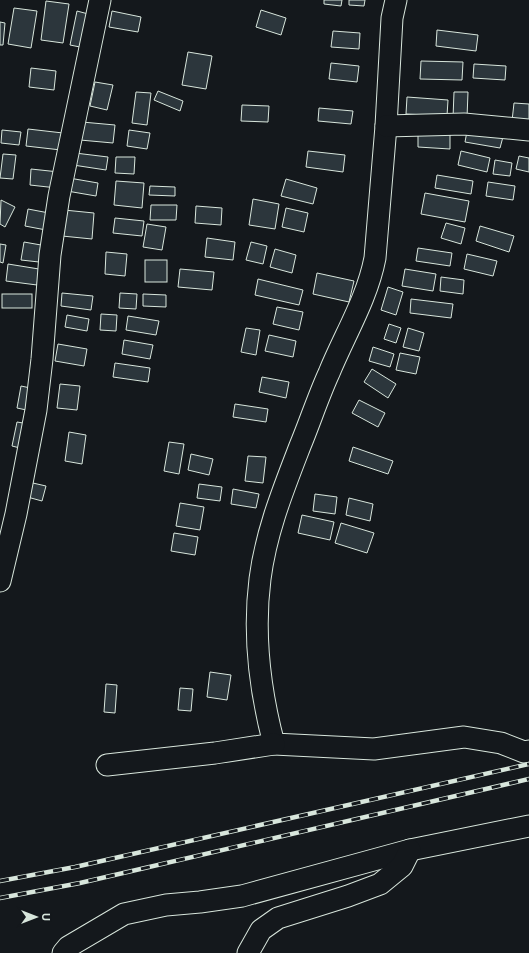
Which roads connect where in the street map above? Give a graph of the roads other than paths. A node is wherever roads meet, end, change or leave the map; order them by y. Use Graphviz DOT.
graph roads {
  1 [pos="100,0"];
  2 [pos="396,0"];
  3 [pos="386,126"];
  4 [pos="529,130"];
  5 [pos="0,581"];
  6 [pos="274,744"];
  7 [pos="529,751"];
  8 [pos="107,766"];
  9 [pos="529,826"];
  10 [pos="410,850"];
  11 [pos="63,953"];
  12 [pos="248,953"];
  1 -- 5 [label="street"];
  2 -- 3 [label="street"];
  3 -- 4 [label="street"];
  3 -- 6 [label="street"];
  6 -- 7 [label="street"];
  6 -- 8 [label="street"];
  9 -- 10 [label="street"];
  10 -- 11 [label="street"];
  10 -- 12 [label="street"];
}
